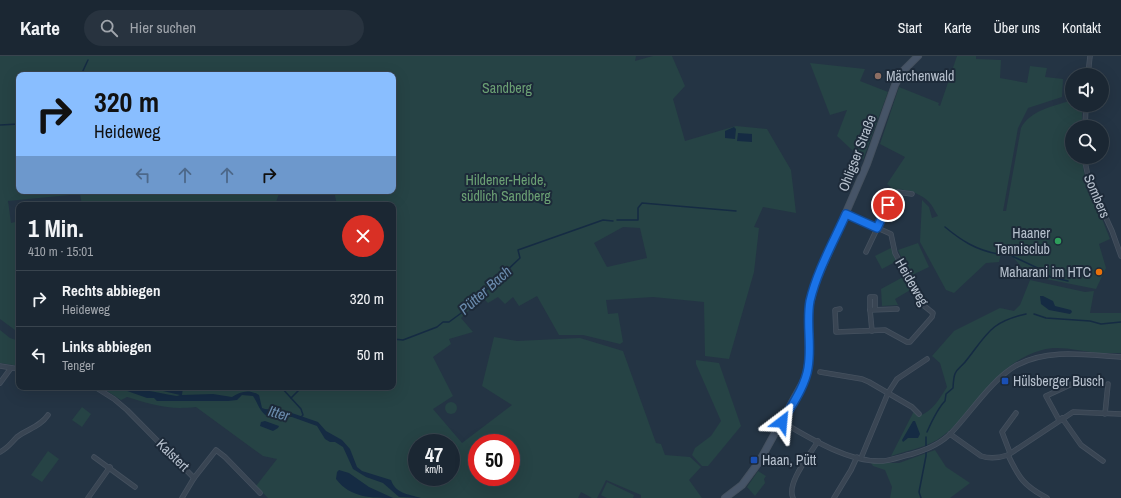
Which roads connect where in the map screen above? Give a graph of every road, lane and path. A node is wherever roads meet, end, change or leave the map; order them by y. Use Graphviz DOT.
graph roads {
  1 [pos="918,56"];
  2 [pos="1090,56"];
  3 [pos="1089,68"];
  4 [pos="1085,164"];
  5 [pos="912,194"];
  6 [pos="846,214"];
  7 [pos="877,228"];
  8 [pos="866,252"];
  9 [pos="1121,256"];
  10 [pos="840,309"];
  11 [pos="875,309"];
  12 [pos="897,309"];
  13 [pos="870,310"];
  14 [pos="872,331"];
  15 [pos="1121,357"];
  16 [pos="927,359"];
  17 [pos="0,366"];
  18 [pos="11,368"];
  19 [pos="16,369"];
  20 [pos="820,372"];
  21 [pos="0,382"];
  22 [pos="1072,384"];
  23 [pos="1108,384"];
  24 [pos="100,390"];
  25 [pos="888,393"];
  26 [pos="1016,413"];
  27 [pos="920,414"];
  28 [pos="1105,414"];
  29 [pos="1121,414"];
  30 [pos="48,415"];
  31 [pos="1060,419"];
  32 [pos="782,422"];
  33 [pos="950,434"];
  34 [pos="818,441"];
  35 [pos="0,452"];
  36 [pos="1009,454"];
  37 [pos="94,457"];
  38 [pos="859,457"];
  39 [pos="1103,461"];
  40 [pos="110,468"];
  41 [pos="194,478"];
  42 [pos="135,487"];
  43 [pos="260,493"];
  44 [pos="88,498"];
  45 [pos="182,498"];
  46 [pos="725,498"];
  47 [pos="793,498"];
  48 [pos="834,498"];
  49 [pos="1047,498"];
  1 -- 6 [label="main road, Ohligser Straße"];
  2 -- 3 [label="street"];
  4 -- 9 [label="street, Sombers"];
  5 -- 7 [label="street"];
  6 -- 7 [label="street, Heideweg"];
  6 -- 32 [label="main road, Ohligser Straße"];
  7 -- 8 [label="street"];
  7 -- 14 [label="street, Heideweg"];
  10 -- 14 [label="street, Heideweg"];
  11 -- 12 [label="street, Heideweg"];
  11 -- 13 [label="street, Heideweg"];
  11 -- 13 [label="street"];
  13 -- 14 [label="street"];
  15 -- 33 [label="street"];
  16 -- 25 [label="street"];
  17 -- 18 [label="street"];
  18 -- 19 [label="street"];
  18 -- 21 [label="street"];
  20 -- 25 [label="street"];
  22 -- 31 [label="street"];
  23 -- 28 [label="street"];
  24 -- 41 [label="street, Kalstert"];
  25 -- 27 [label="street"];
  25 -- 38 [label="street"];
  26 -- 36 [label="street"];
  28 -- 29 [label="street"];
  28 -- 31 [label="street"];
  30 -- 35 [label="street"];
  31 -- 36 [label="street"];
  31 -- 39 [label="street"];
  32 -- 34 [label="street"];
  32 -- 46 [label="main road, Ohligser Straße"];
  33 -- 36 [label="street"];
  33 -- 38 [label="street"];
  34 -- 38 [label="street"];
  34 -- 47 [label="street"];
  36 -- 49 [label="street"];
  37 -- 40 [label="street"];
  38 -- 48 [label="street"];
  40 -- 42 [label="street"];
  40 -- 44 [label="street"];
  41 -- 43 [label="street, Kalstert"];
  41 -- 45 [label="street"];
}
